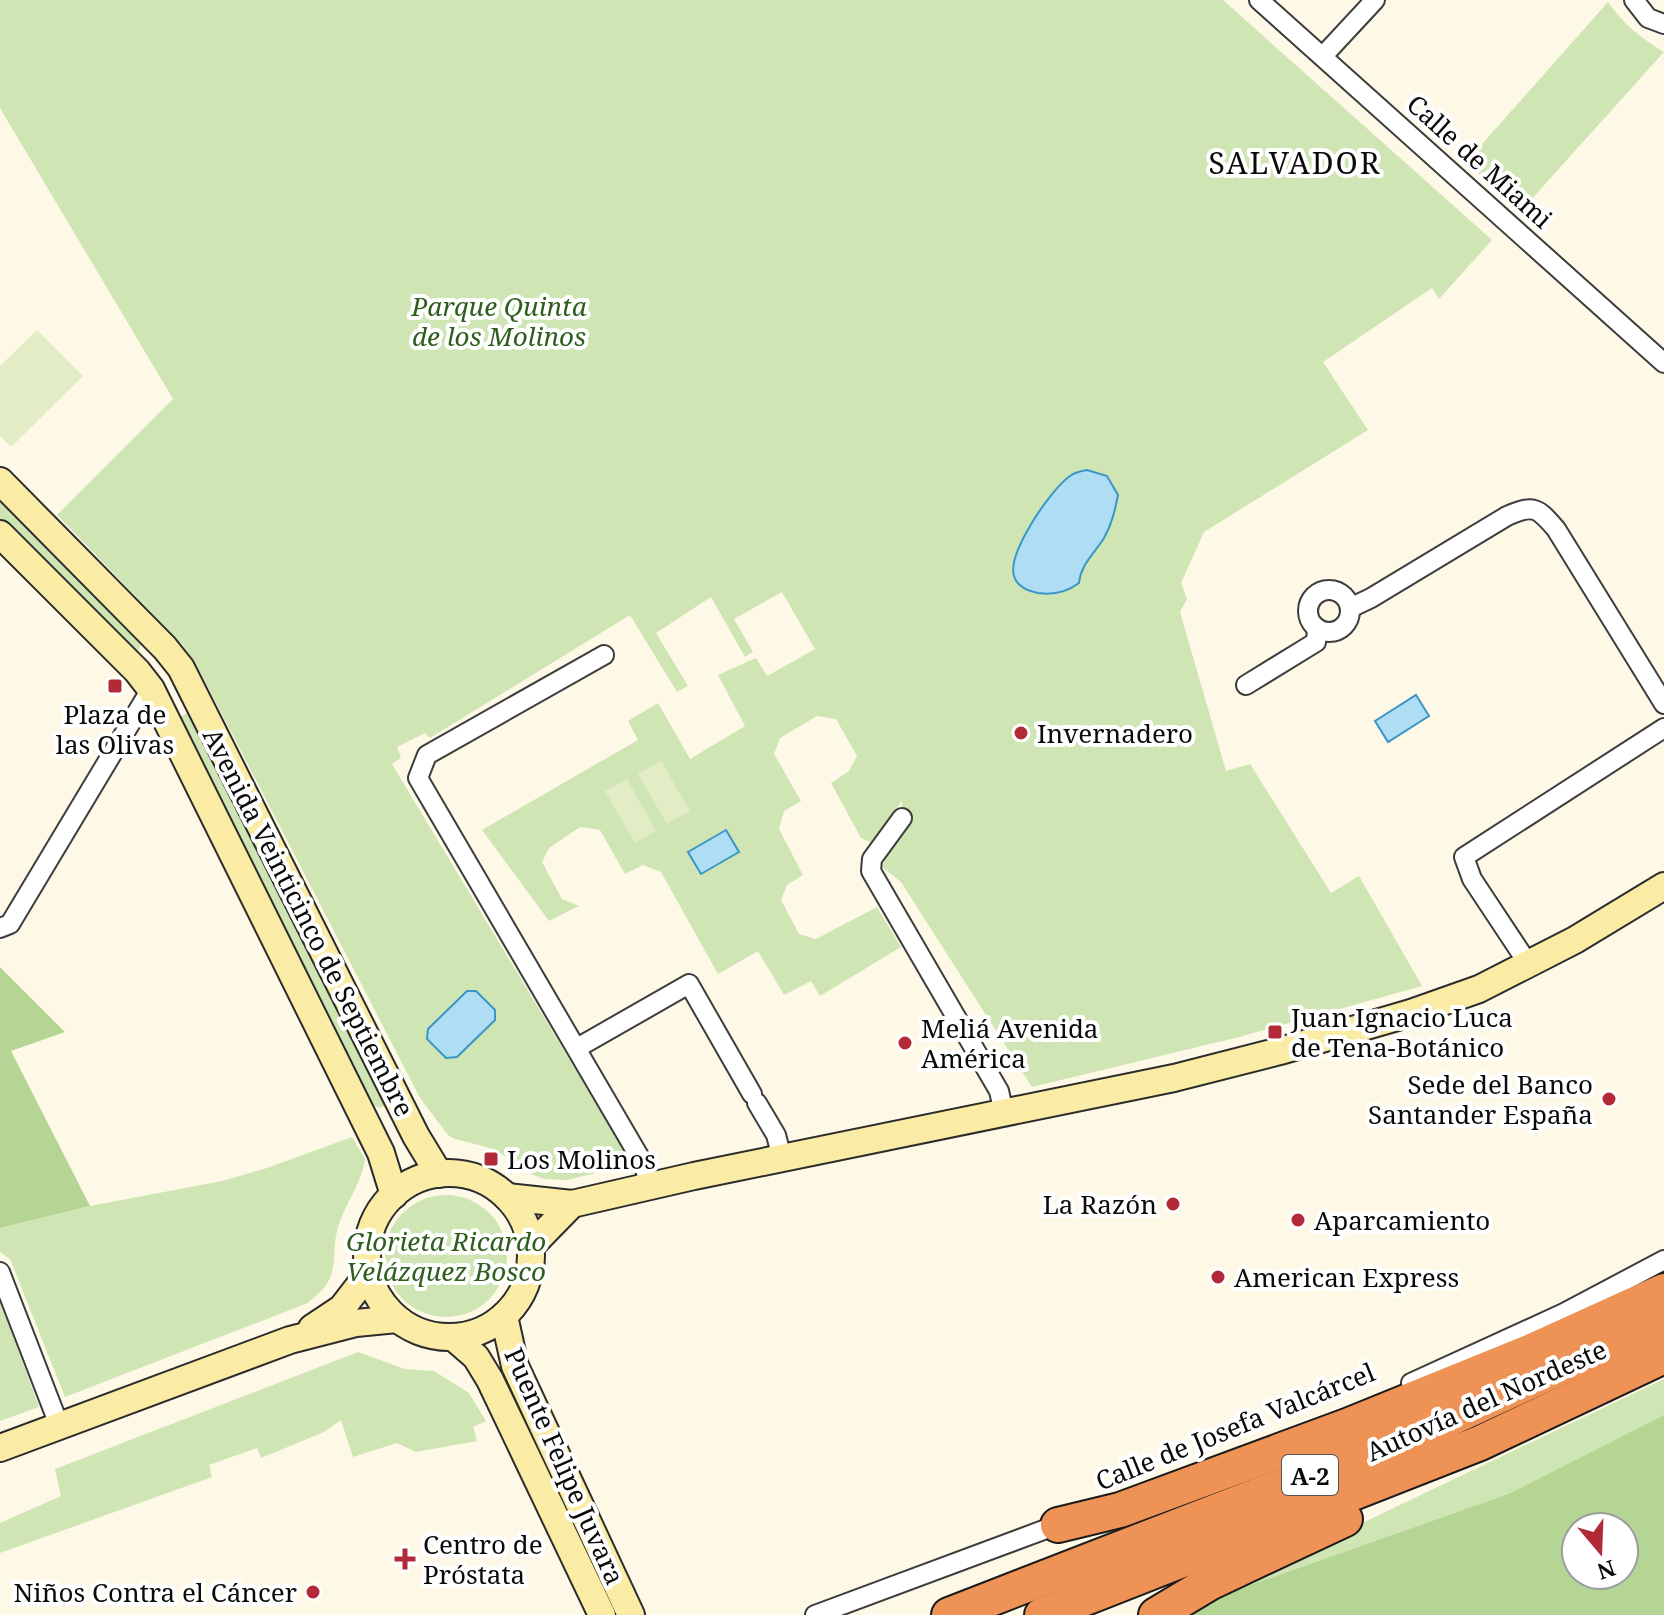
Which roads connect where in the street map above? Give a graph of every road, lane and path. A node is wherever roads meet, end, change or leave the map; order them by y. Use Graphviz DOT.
graph roads {
  1 [pos="1259,0"];
  2 [pos="1375,0"];
  3 [pos="1634,0"];
  4 [pos="1664,24"];
  5 [pos="1323,56"];
  6 [pos="1664,363"];
  7 [pos="0,481"];
  8 [pos="0,534"];
  9 [pos="1350,608"];
  10 [pos="1317,628"];
  11 [pos="604,655"];
  12 [pos="173,658"];
  13 [pos="144,680"];
  14 [pos="1246,685"];
  15 [pos="1664,704"];
  16 [pos="1664,728"];
  17 [pos="902,818"];
  18 [pos="1664,886"];
  19 [pos="0,928"];
  20 [pos="1529,965"];
  21 [pos="577,1048"];
  22 [pos="1004,1113"];
  23 [pos="782,1158"];
  24 [pos="439,1174"];
  25 [pos="650,1186"];
  26 [pos="394,1195"];
  27 [pos="507,1197"];
  28 [pos="572,1204"];
  29 [pos="531,1246"];
  30 [pos="1664,1260"];
  31 [pos="0,1272"];
  32 [pos="369,1273"];
  33 [pos="1664,1291"];
  34 [pos="504,1316"];
  35 [pos="397,1319"];
  36 [pos="1664,1320"];
  37 [pos="453,1337"];
  38 [pos="290,1340"];
  39 [pos="1664,1356"];
  40 [pos="59,1425"];
  41 [pos="1480,1443"];
  42 [pos="0,1448"];
  43 [pos="1058,1525"];
  44 [pos="602,1615"];
  45 [pos="631,1615"];
  46 [pos="815,1615"];
  47 [pos="949,1615"];
  48 [pos="1042,1615"];
  49 [pos="1156,1615"];
  1 -- 5 [label="street, Calle de Miami"];
  2 -- 5 [label="street"];
  3 -- 4 [label="street"];
  5 -- 6 [label="street, Calle de Miami"];
  7 -- 12 [label="main road, Avenida Veinticinco de Septiembre"];
  8 -- 13 [label="main road, Avenida Veinticinco de Septiembre"];
  9 -- 10 [label="street"];
  9 -- 10 [label="street"];
  9 -- 15 [label="street"];
  10 -- 14 [label="street"];
  11 -- 21 [label="street"];
  12 -- 13 [label="main road"];
  12 -- 13 [label="main road"];
  12 -- 24 [label="main road, Avenida Veinticinco de Septiembre"];
  13 -- 19 [label="street"];
  13 -- 26 [label="main road, Avenida Veinticinco de Septiembre"];
  16 -- 20 [label="street"];
  17 -- 22 [label="street"];
  18 -- 20 [label="main road"];
  20 -- 22 [label="main road"];
  21 -- 23 [label="street"];
  21 -- 25 [label="street"];
  22 -- 23 [label="main road"];
  23 -- 25 [label="main road"];
  24 -- 26 [label="main road"];
  24 -- 27 [label="main road"];
  25 -- 28 [label="main road"];
  26 -- 32 [label="main road"];
  27 -- 28 [label="main road"];
  27 -- 29 [label="main road"];
  28 -- 29 [label="main road"];
  29 -- 34 [label="main road"];
  30 -- 43 [label="street, Calle de Josefa Valcárcel"];
  31 -- 40 [label="street"];
  32 -- 35 [label="main road"];
  32 -- 38 [label="main road"];
  33 -- 43 [label="highway"];
  34 -- 37 [label="main road"];
  34 -- 45 [label="main road, Puente Felipe Juvara"];
  35 -- 37 [label="main road"];
  35 -- 38 [label="main road"];
  36 -- 47 [label="highway, Autovía del Nordeste / A-2"];
  37 -- 44 [label="main road, Puente Felipe Juvara"];
  38 -- 40 [label="main road"];
  39 -- 41 [label="highway, Autovía del Nordeste / A-2"];
  40 -- 42 [label="main road"];
  41 -- 48 [label="highway, Autovía del Nordeste / A-2"];
  41 -- 49 [label="highway"];
  43 -- 46 [label="street, Calle de Josefa Valcárcel"];
}
